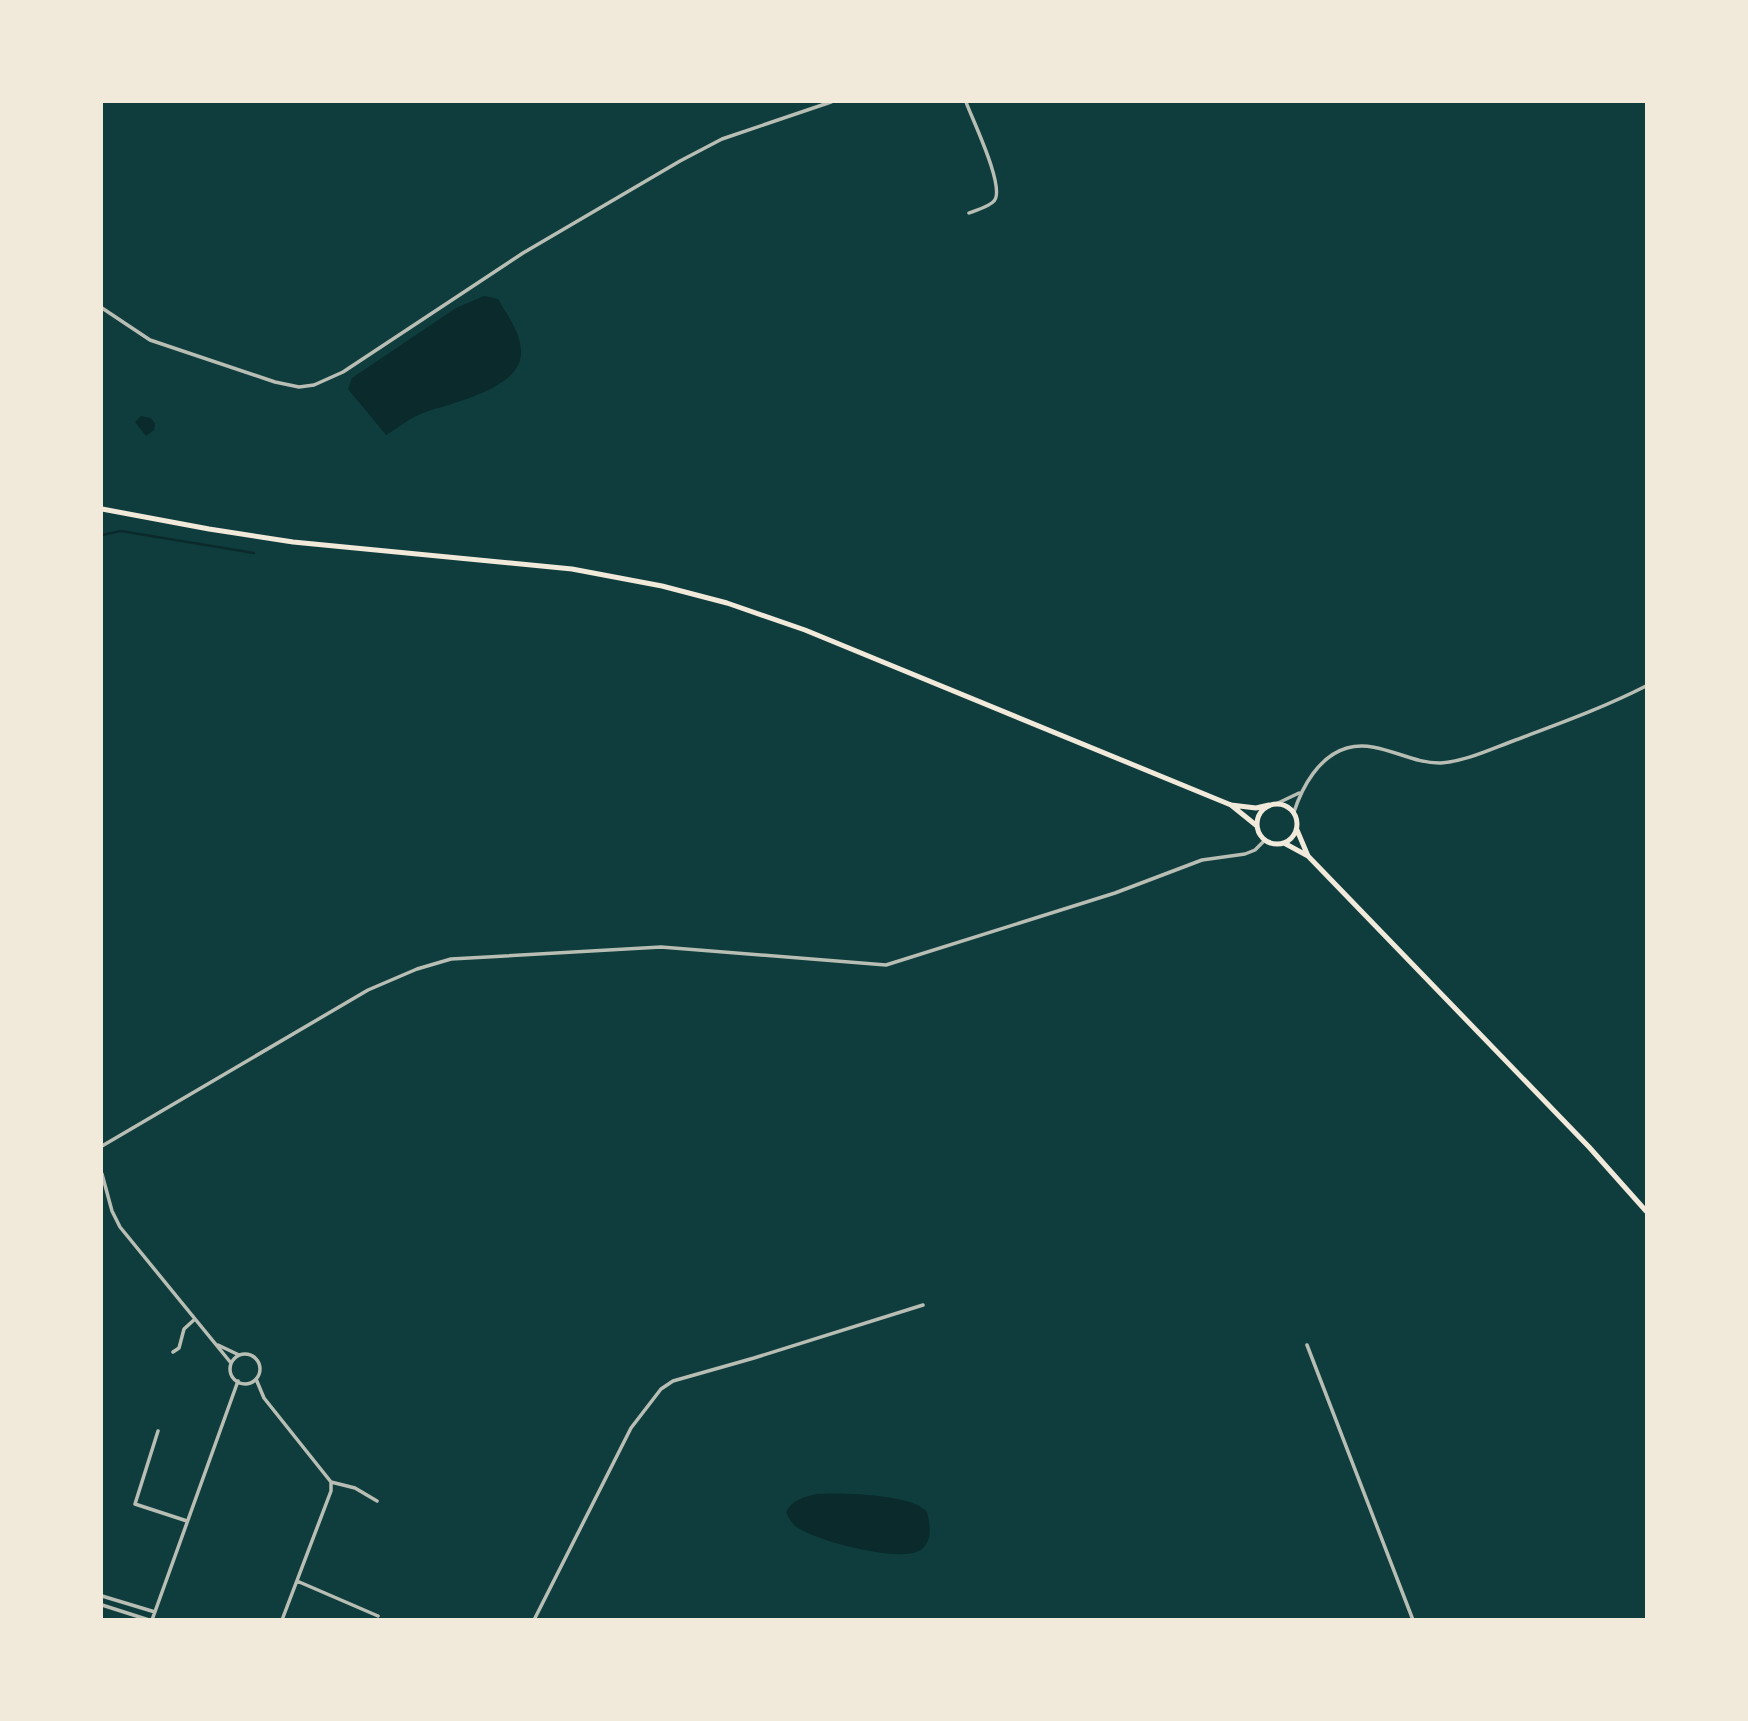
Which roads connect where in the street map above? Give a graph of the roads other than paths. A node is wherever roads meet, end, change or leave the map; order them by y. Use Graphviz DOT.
graph roads {
  1 [pos="831,102"];
  2 [pos="966,102"];
  3 [pos="969,212"];
  4 [pos="102,308"];
  5 [pos="102,509"];
  6 [pos="1647,686"];
  7 [pos="1300,792"];
  8 [pos="1278,803"];
  9 [pos="1231,805"];
  10 [pos="1269,805"];
  11 [pos="1294,812"];
  12 [pos="1257,826"];
  13 [pos="1297,830"];
  14 [pos="1265,840"];
  15 [pos="1284,844"];
  16 [pos="1308,856"];
  17 [pos="102,1146"];
  18 [pos="102,1174"];
  19 [pos="1647,1211"];
  20 [pos="923,1305"];
  21 [pos="195,1319"];
  22 [pos="216,1345"];
  23 [pos="1307,1345"];
  24 [pos="173,1352"];
  25 [pos="239,1355"];
  26 [pos="231,1363"];
  27 [pos="256,1379"];
  28 [pos="238,1381"];
  29 [pos="158,1431"];
  30 [pos="331,1482"];
  31 [pos="377,1501"];
  32 [pos="187,1521"];
  33 [pos="298,1581"];
  34 [pos="102,1595"];
  35 [pos="102,1605"];
  36 [pos="155,1612"];
  37 [pos="378,1616"];
  38 [pos="150,1619"];
  39 [pos="282,1619"];
  40 [pos="534,1619"];
  41 [pos="1413,1619"];
  1 -- 4 [label="street"];
  2 -- 3 [label="street"];
  5 -- 9 [label="main road"];
  6 -- 7 [label="street"];
  7 -- 8 [label="street"];
  7 -- 11 [label="street"];
  8 -- 10 [label="main road"];
  8 -- 11 [label="main road"];
  9 -- 10 [label="main road"];
  9 -- 12 [label="main road"];
  10 -- 12 [label="main road"];
  11 -- 13 [label="main road"];
  12 -- 14 [label="main road"];
  13 -- 15 [label="main road"];
  13 -- 16 [label="main road"];
  14 -- 15 [label="main road"];
  14 -- 17 [label="street"];
  15 -- 16 [label="main road"];
  16 -- 19 [label="main road"];
  18 -- 21 [label="street"];
  20 -- 40 [label="street"];
  21 -- 22 [label="street"];
  21 -- 24 [label="street"];
  22 -- 25 [label="street"];
  22 -- 26 [label="street"];
  23 -- 41 [label="street"];
  25 -- 26 [label="street"];
  25 -- 27 [label="street"];
  26 -- 28 [label="street"];
  27 -- 28 [label="street"];
  27 -- 30 [label="street"];
  28 -- 32 [label="street"];
  29 -- 32 [label="street"];
  30 -- 31 [label="street"];
  30 -- 33 [label="street"];
  32 -- 36 [label="street"];
  33 -- 37 [label="street"];
  33 -- 39 [label="street"];
  34 -- 36 [label="street"];
  35 -- 38 [label="street"];
  36 -- 38 [label="street"];
}
